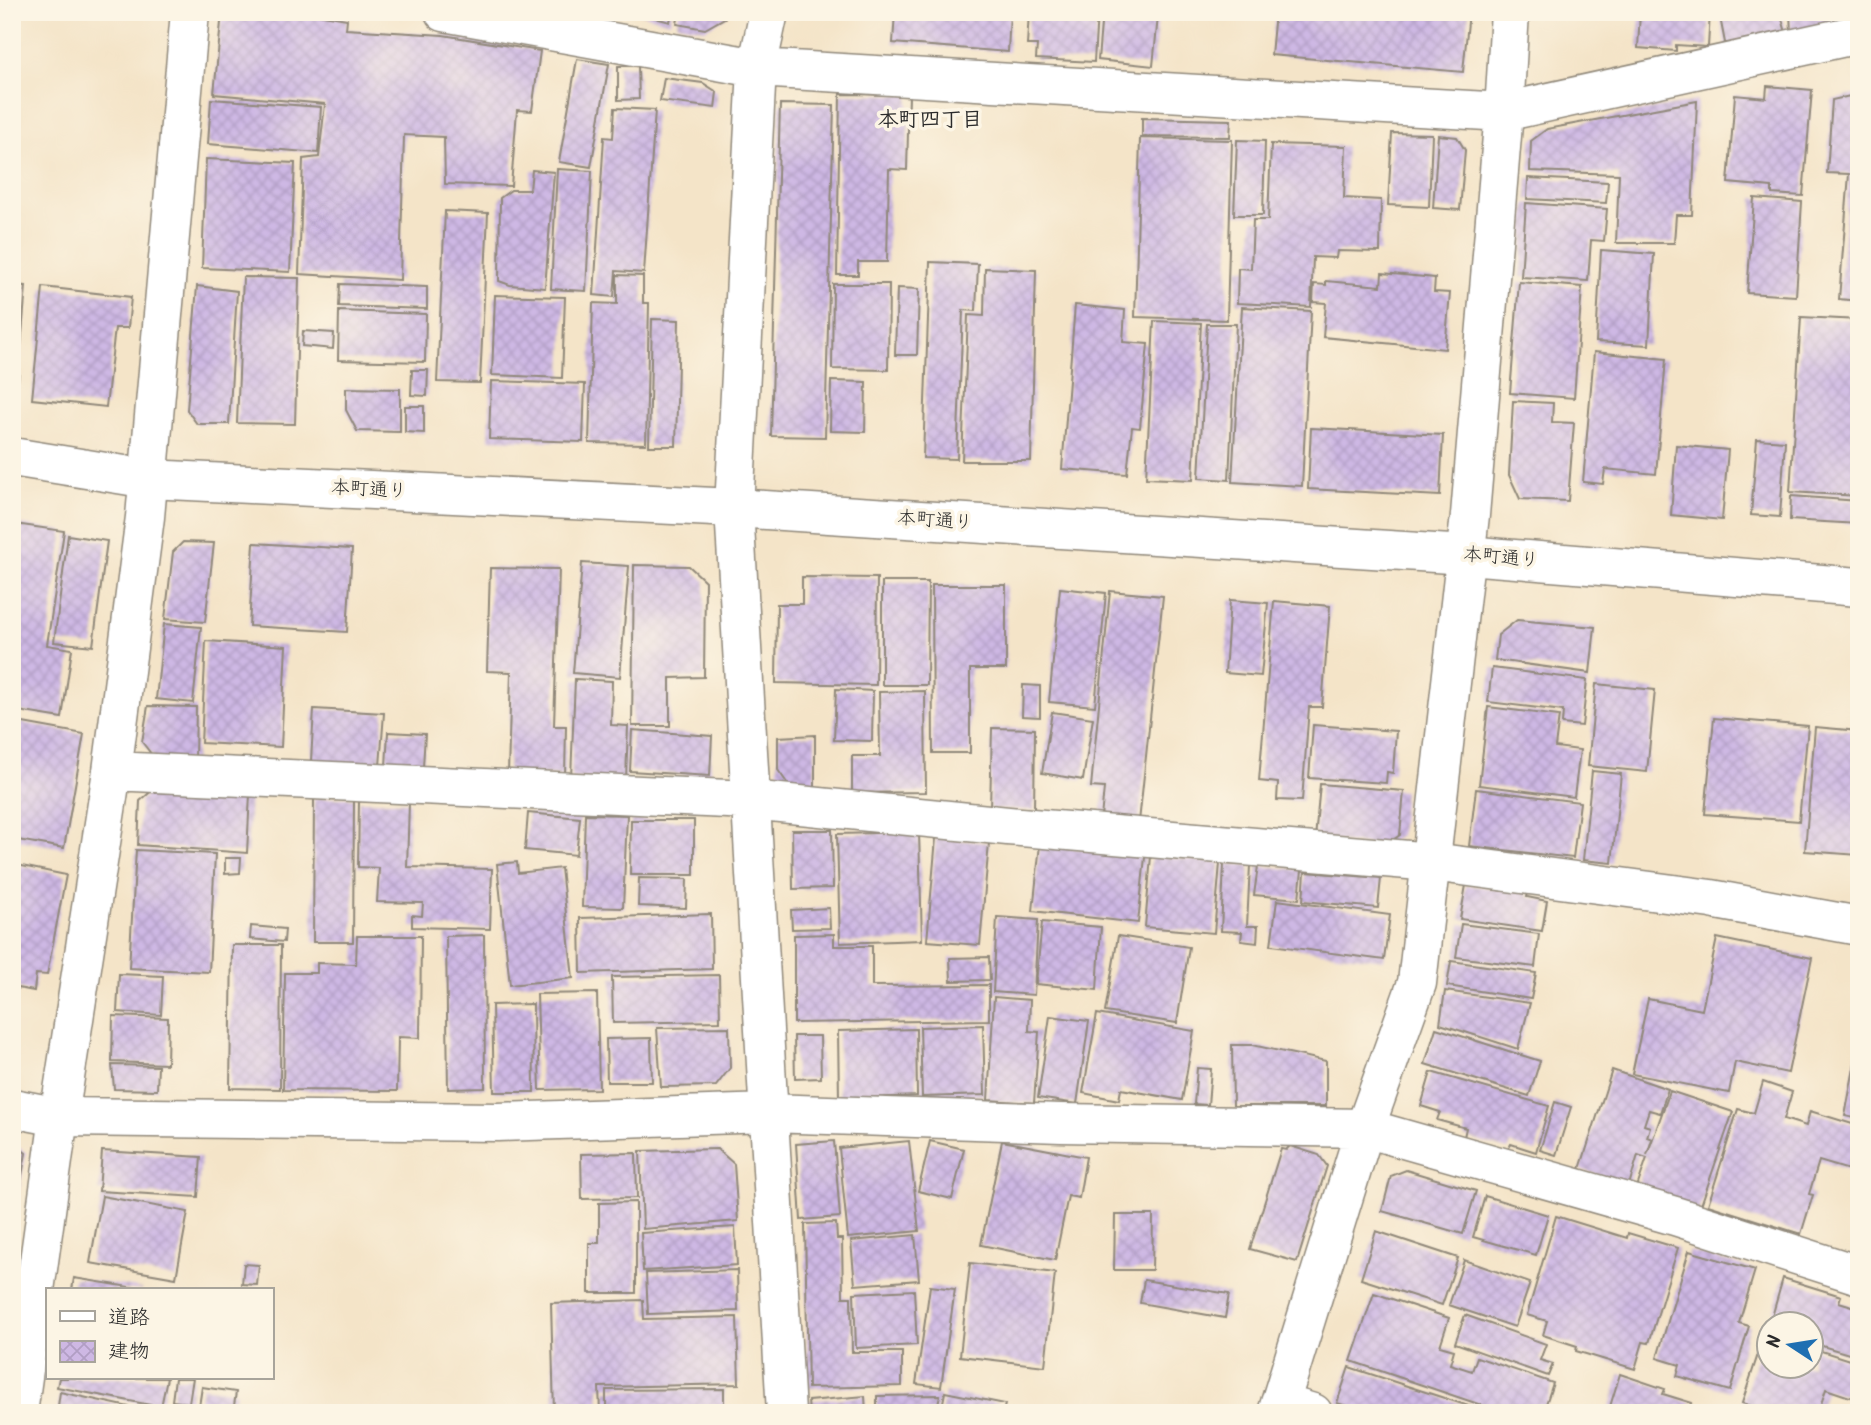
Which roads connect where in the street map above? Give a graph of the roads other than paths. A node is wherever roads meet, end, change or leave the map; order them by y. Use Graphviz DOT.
graph roads {
  1 [pos="190,12"];
  2 [pos="444,12"];
  3 [pos="769,12"];
  4 [pos="1510,12"];
  5 [pos="1859,34"];
  6 [pos="757,68"];
  7 [pos="1504,112"];
  8 [pos="12,457"];
  9 [pos="149,480"];
  10 [pos="734,508"];
  11 [pos="1466,555"];
  12 [pos="1859,587"];
  13 [pos="112,771"];
  14 [pos="750,800"];
  15 [pos="1432,862"];
  16 [pos="1859,926"];
  17 [pos="12,1108"];
  18 [pos="769,1113"];
  19 [pos="59,1117"];
  20 [pos="1365,1128"];
  21 [pos="1859,1275"];
  22 [pos="1290,1410"];
  23 [pos="18,1413"];
  24 [pos="786,1413"];
  1 -- 9 [label="street"];
  2 -- 6 [label="street"];
  3 -- 6 [label="street"];
  4 -- 7 [label="street"];
  5 -- 7 [label="street"];
  6 -- 7 [label="street"];
  6 -- 10 [label="street"];
  7 -- 11 [label="street"];
  8 -- 9 [label="street, 本町通り"];
  9 -- 10 [label="street, 本町通り"];
  9 -- 13 [label="street"];
  10 -- 11 [label="street, 本町通り"];
  10 -- 14 [label="street"];
  11 -- 12 [label="street, 本町通り"];
  11 -- 15 [label="street"];
  13 -- 14 [label="street"];
  13 -- 19 [label="street"];
  14 -- 15 [label="street"];
  14 -- 18 [label="street"];
  15 -- 16 [label="street"];
  15 -- 20 [label="street"];
  17 -- 19 [label="street"];
  18 -- 19 [label="street"];
  18 -- 20 [label="street"];
  18 -- 24 [label="street"];
  19 -- 23 [label="street"];
  20 -- 21 [label="street"];
  20 -- 22 [label="street"];
}
